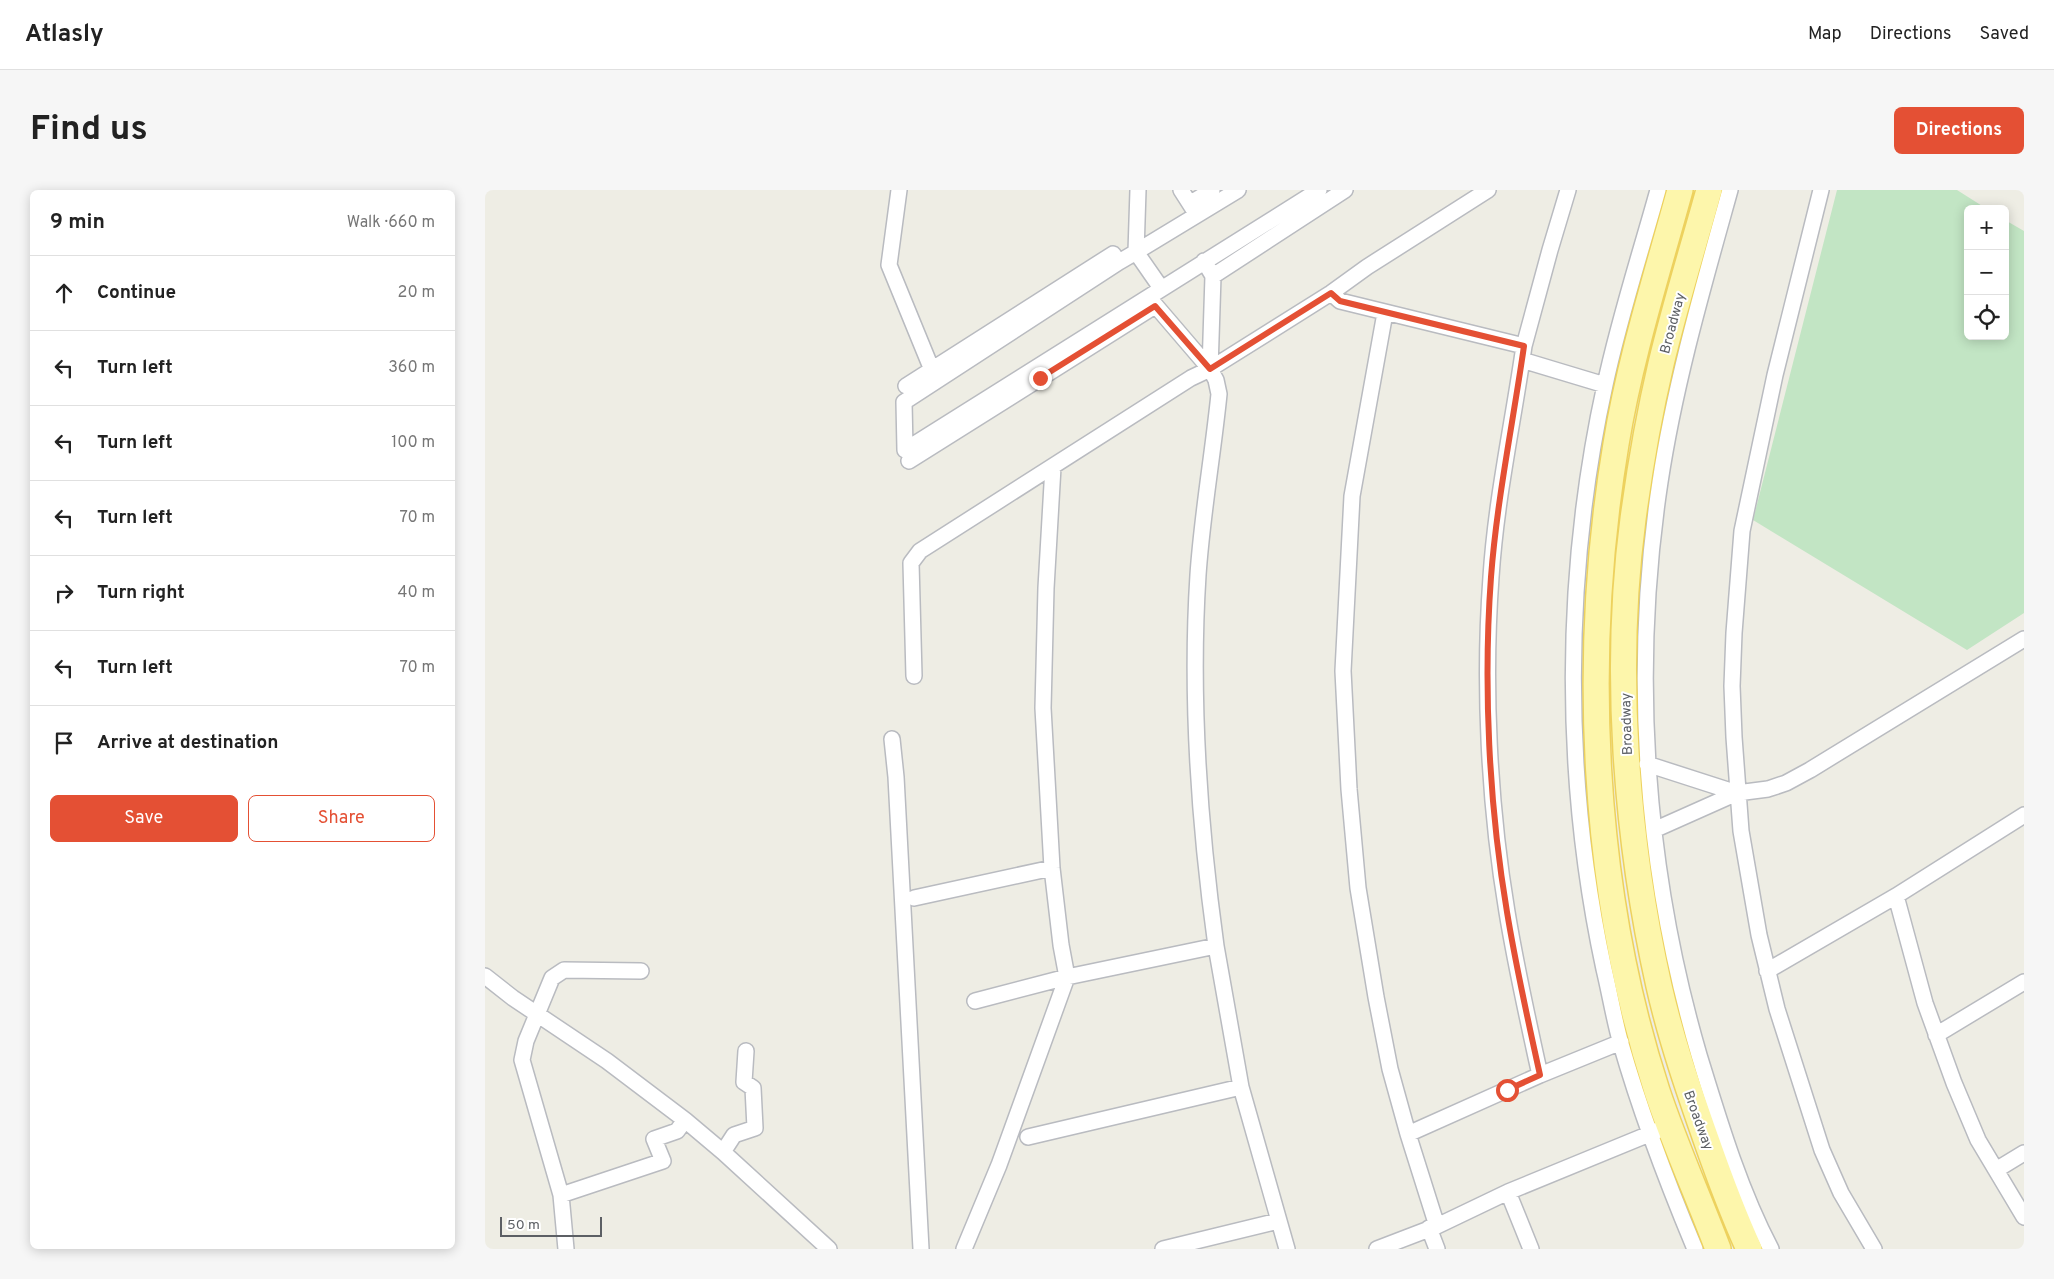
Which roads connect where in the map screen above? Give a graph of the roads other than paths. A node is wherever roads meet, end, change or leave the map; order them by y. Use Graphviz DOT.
graph roads {
  1 [pos="899,190"];
  2 [pos="1138,190"];
  3 [pos="1181,190"];
  4 [pos="1212,190"];
  5 [pos="1238,190"];
  6 [pos="1319,190"];
  7 [pos="1345,190"];
  8 [pos="1487,190"];
  9 [pos="1568,190"];
  10 [pos="1658,190"];
  11 [pos="1680,190"];
  12 [pos="1709,190"];
  13 [pos="1730,190"];
  14 [pos="1821,190"];
  15 [pos="1301,195"];
  16 [pos="1194,209"];
  17 [pos="1136,252"];
  18 [pos="1204,261"];
  19 [pos="1119,262"];
  20 [pos="1213,276"];
  21 [pos="1161,288"];
  22 [pos="1331,293"];
  23 [pos="1151,301"];
  24 [pos="1385,313"];
  25 [pos="1523,353"];
  26 [pos="1210,369"];
  27 [pos="932,370"];
  28 [pos="1605,385"];
  29 [pos="907,386"];
  30 [pos="1053,467"];
  31 [pos="1585,638"];
  32 [pos="2024,639"];
  33 [pos="1635,640"];
  34 [pos="914,676"];
  35 [pos="892,739"];
  36 [pos="1647,764"];
  37 [pos="1737,793"];
  38 [pos="2024,815"];
  39 [pos="1654,830"];
  40 [pos="1052,868"];
  41 [pos="1896,896"];
  42 [pos="914,898"];
  43 [pos="1216,946"];
  44 [pos="1663,954"];
  45 [pos="641,971"];
  46 [pos="1767,971"];
  47 [pos="485,976"];
  48 [pos="1067,977"];
  49 [pos="2024,982"];
  50 [pos="975,1001"];
  51 [pos="538,1014"];
  52 [pos="1936,1035"];
  53 [pos="1621,1042"];
  54 [pos="746,1051"];
  55 [pos="1540,1075"];
  56 [pos="1241,1087"];
  57 [pos="685,1120"];
  58 [pos="1659,1130"];
  59 [pos="1409,1134"];
  60 [pos="1028,1137"];
  61 [pos="723,1152"];
  62 [pos="2024,1153"];
  63 [pos="1996,1170"];
  64 [pos="1508,1192"];
  65 [pos="561,1195"];
  66 [pos="2024,1217"];
  67 [pos="1278,1221"];
  68 [pos="1433,1227"];
  69 [pos="566,1249"];
  70 [pos="829,1249"];
  71 [pos="921,1249"];
  72 [pos="964,1249"];
  73 [pos="1163,1249"];
  74 [pos="1287,1249"];
  75 [pos="1377,1249"];
  76 [pos="1437,1249"];
  77 [pos="1531,1249"];
  78 [pos="1695,1249"];
  79 [pos="1718,1249"];
  80 [pos="1749,1249"];
  81 [pos="1771,1249"];
  82 [pos="1874,1249"];
  1 -- 27 [label="street"];
  2 -- 17 [label="street"];
  3 -- 16 [label="street"];
  4 -- 16 [label="street"];
  5 -- 16 [label="street"];
  6 -- 15 [label="street"];
  7 -- 20 [label="street"];
  8 -- 22 [label="street"];
  9 -- 25 [label="street"];
  10 -- 28 [label="street"];
  11 -- 31 [label="main road, Broadway"];
  12 -- 33 [label="main road, Broadway"];
  13 -- 33 [label="street"];
  14 -- 37 [label="street"];
  15 -- 18 [label="street"];
  16 -- 17 [label="street"];
  17 -- 19 [label="street"];
  17 -- 21 [label="street"];
  18 -- 20 [label="street"];
  18 -- 21 [label="street"];
  19 -- 23 [label="street"];
  19 -- 27 [label="street"];
  20 -- 26 [label="street"];
  21 -- 23 [label="street"];
  22 -- 24 [label="street"];
  22 -- 26 [label="street"];
  23 -- 26 [label="street"];
  24 -- 25 [label="street"];
  24 -- 59 [label="street"];
  25 -- 28 [label="street"];
  25 -- 55 [label="street"];
  26 -- 30 [label="street"];
  26 -- 43 [label="street"];
  27 -- 29 [label="street"];
  28 -- 31 [label="street"];
  30 -- 34 [label="street"];
  30 -- 40 [label="street"];
  31 -- 53 [label="street"];
  31 -- 58 [label="main road, Broadway"];
  32 -- 37 [label="street"];
  33 -- 36 [label="street"];
  33 -- 44 [label="main road, Broadway"];
  35 -- 71 [label="street"];
  36 -- 37 [label="street"];
  36 -- 39 [label="street"];
  37 -- 39 [label="street"];
  37 -- 46 [label="street"];
  38 -- 41 [label="street"];
  39 -- 44 [label="street"];
  40 -- 42 [label="street"];
  40 -- 48 [label="street"];
  41 -- 46 [label="street"];
  41 -- 52 [label="street"];
  43 -- 48 [label="street"];
  43 -- 56 [label="street"];
  44 -- 80 [label="main road, Broadway"];
  44 -- 81 [label="street"];
  45 -- 51 [label="street"];
  46 -- 82 [label="street"];
  47 -- 51 [label="street"];
  48 -- 50 [label="street"];
  48 -- 72 [label="street"];
  49 -- 52 [label="street"];
  51 -- 57 [label="street"];
  51 -- 65 [label="street"];
  52 -- 63 [label="street"];
  53 -- 55 [label="street"];
  53 -- 58 [label="street"];
  54 -- 61 [label="street"];
  55 -- 59 [label="street"];
  56 -- 60 [label="street"];
  56 -- 67 [label="street"];
  57 -- 61 [label="street"];
  57 -- 65 [label="street"];
  58 -- 64 [label="street"];
  58 -- 78 [label="street"];
  58 -- 79 [label="main road, Broadway"];
  59 -- 68 [label="street"];
  61 -- 70 [label="street"];
  62 -- 63 [label="street"];
  63 -- 66 [label="street"];
  64 -- 68 [label="street"];
  64 -- 77 [label="street"];
  65 -- 69 [label="street"];
  67 -- 73 [label="street"];
  67 -- 74 [label="street"];
  68 -- 75 [label="street"];
  68 -- 76 [label="street"];
}
